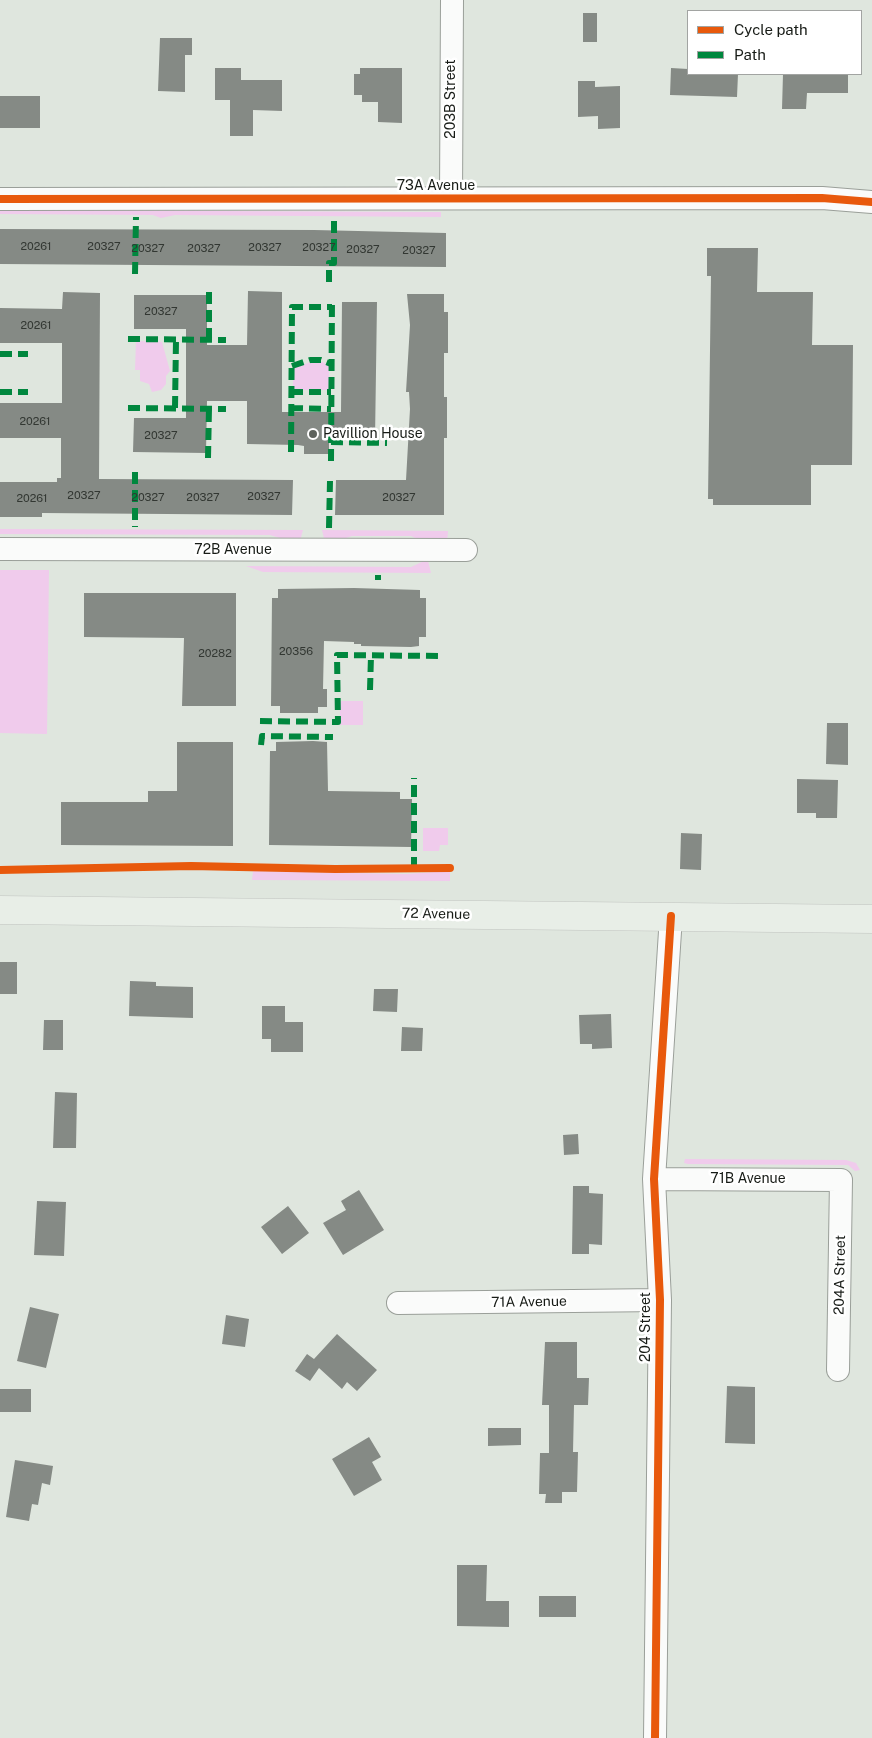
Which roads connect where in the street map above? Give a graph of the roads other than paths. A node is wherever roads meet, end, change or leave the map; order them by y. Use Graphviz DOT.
graph roads {
  1 [pos="452,0"];
  2 [pos="451,198"];
  3 [pos="0,199"];
  4 [pos="872,202"];
  5 [pos="0,549"];
  6 [pos="466,550"];
  7 [pos="0,910"];
  8 [pos="671,916"];
  9 [pos="872,918"];
  10 [pos="654,1179"];
  11 [pos="841,1180"];
  12 [pos="660,1300"];
  13 [pos="398,1303"];
  14 [pos="838,1370"];
  15 [pos="655,1738"];
  1 -- 2 [label="street, 203B Street"];
  2 -- 3 [label="street, 73A Avenue"];
  2 -- 4 [label="street, 73A Avenue"];
  5 -- 6 [label="street, 72B Avenue"];
  7 -- 8 [label="main road, 72 Avenue"];
  8 -- 9 [label="main road, 72 Avenue"];
  8 -- 10 [label="street, 204 Street"];
  10 -- 11 [label="street, 71B Avenue"];
  10 -- 12 [label="street, 204 Street"];
  11 -- 14 [label="street, 204A Street"];
  12 -- 13 [label="street, 71A Avenue"];
  12 -- 15 [label="street, 204 Street"];
}
